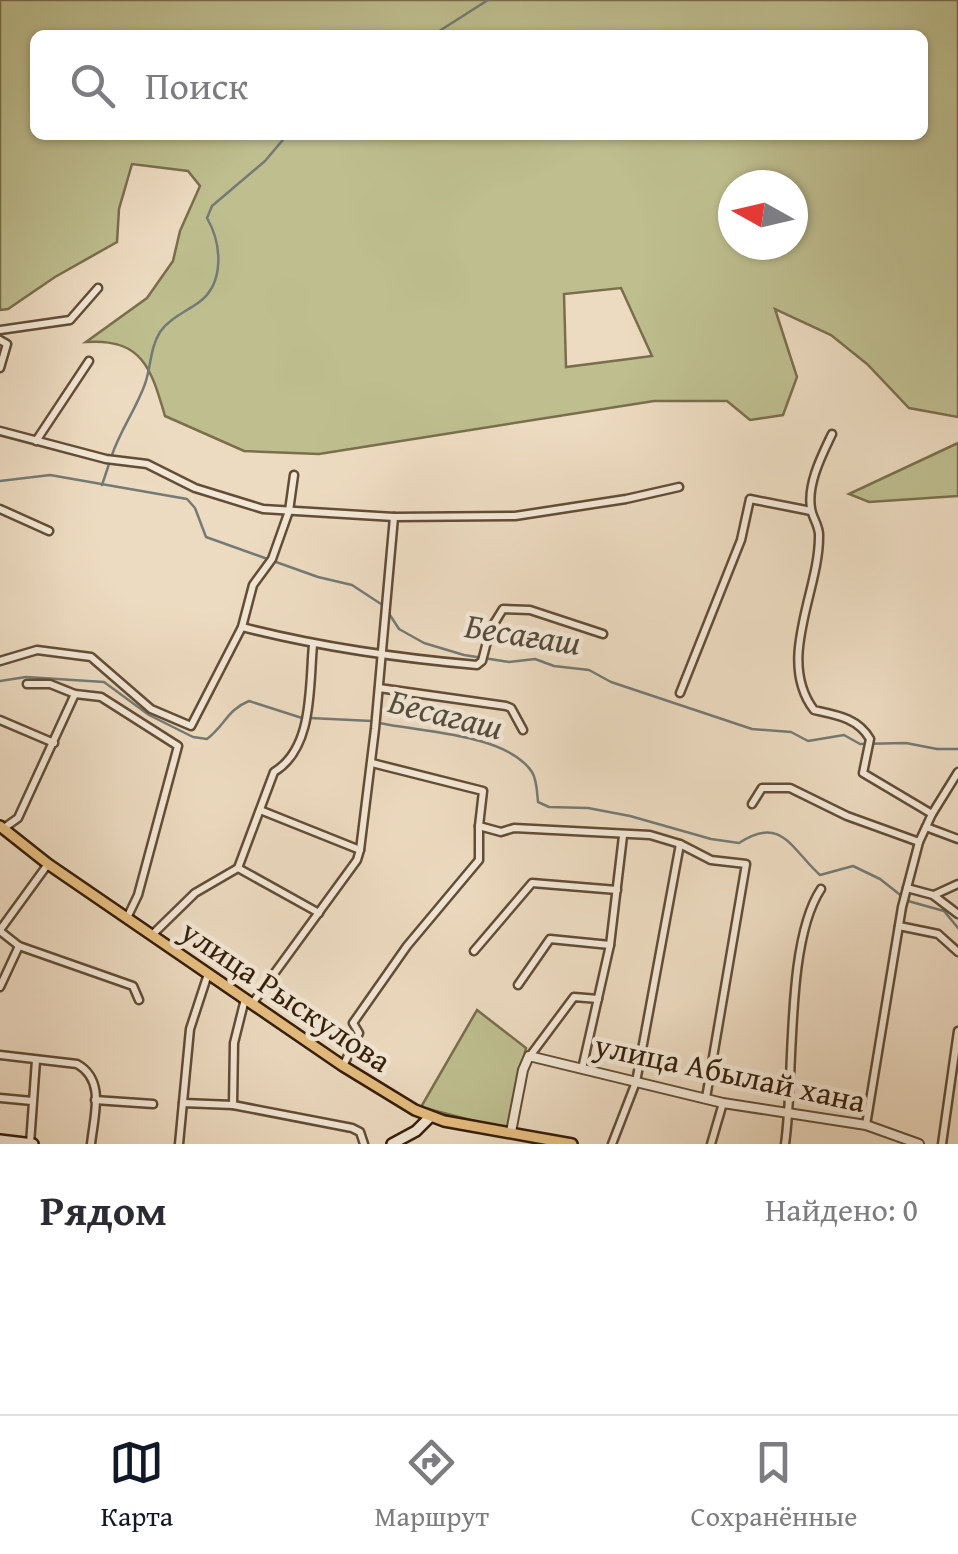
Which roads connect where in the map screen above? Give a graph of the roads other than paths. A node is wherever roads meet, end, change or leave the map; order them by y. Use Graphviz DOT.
graph roads {
  1 [pos="98,288"];
  2 [pos="0,330"];
  3 [pos="0,340"];
  4 [pos="89,361"];
  5 [pos="0,368"];
  6 [pos="0,431"];
  7 [pos="832,434"];
  8 [pos="36,441"];
  9 [pos="294,475"];
  10 [pos="678,487"];
  11 [pos="0,509"];
  12 [pos="290,511"];
  13 [pos="811,511"];
  14 [pos="394,517"];
  15 [pos="49,531"];
  16 [pos="242,628"];
  17 [pos="603,634"];
  18 [pos="313,645"];
  19 [pos="382,656"];
  20 [pos="0,661"];
  21 [pos="27,684"];
  22 [pos="379,688"];
  23 [pos="680,693"];
  24 [pos="75,694"];
  25 [pos="0,720"];
  26 [pos="523,730"];
  27 [pos="54,743"];
  28 [pos="372,764"];
  29 [pos="958,772"];
  30 [pos="752,804"];
  31 [pos="260,810"];
  32 [pos="932,814"];
  33 [pos="479,826"];
  34 [pos="926,827"];
  35 [pos="1,828"];
  36 [pos="623,836"];
  37 [pos="958,838"];
  38 [pos="919,842"];
  39 [pos="680,844"];
  40 [pos="360,850"];
  41 [pos="48,864"];
  42 [pos="238,868"];
  43 [pos="958,884"];
  44 [pos="821,889"];
  45 [pos="616,890"];
  46 [pos="906,890"];
  47 [pos="932,895"];
  48 [pos="319,913"];
  49 [pos="958,914"];
  50 [pos="127,918"];
  51 [pos="899,926"];
  52 [pos="0,931"];
  53 [pos="152,935"];
  54 [pos="610,945"];
  55 [pos="19,946"];
  56 [pos="474,951"];
  57 [pos="958,952"];
  58 [pos="208,974"];
  59 [pos="518,985"];
  60 [pos="0,988"];
  61 [pos="139,1000"];
  62 [pos="598,1000"];
  63 [pos="249,1002"];
  64 [pos="958,1031"];
  65 [pos="0,1056"];
  66 [pos="530,1056"];
  67 [pos="36,1060"];
  68 [pos="343,1066"];
  69 [pos="582,1068"];
  70 [pos="636,1082"];
  71 [pos="0,1098"];
  72 [pos="706,1098"];
  73 [pos="95,1100"];
  74 [pos="32,1101"];
  75 [pos="722,1103"];
  76 [pos="152,1104"];
  77 [pos="183,1104"];
  78 [pos="233,1106"];
  79 [pos="790,1112"];
  80 [pos="430,1116"];
  81 [pos="866,1125"];
  82 [pos="511,1132"];
  83 [pos="0,1140"];
  84 [pos="903,1141"];
  85 [pos="31,1144"];
  86 [pos="92,1144"];
  87 [pos="179,1144"];
  88 [pos="364,1144"];
  89 [pos="392,1144"];
  90 [pos="572,1144"];
  91 [pos="612,1144"];
  92 [pos="712,1144"];
  93 [pos="786,1144"];
  94 [pos="920,1144"];
  95 [pos="942,1144"];
  1 -- 2 [label="street"];
  3 -- 5 [label="street"];
  4 -- 8 [label="street"];
  6 -- 8 [label="street"];
  7 -- 13 [label="street"];
  8 -- 12 [label="street"];
  9 -- 12 [label="street"];
  10 -- 14 [label="street"];
  11 -- 15 [label="street"];
  12 -- 14 [label="street"];
  12 -- 16 [label="street"];
  13 -- 23 [label="street"];
  13 -- 32 [label="street"];
  14 -- 19 [label="street"];
  16 -- 18 [label="street"];
  16 -- 20 [label="street"];
  17 -- 19 [label="street"];
  18 -- 19 [label="street"];
  18 -- 31 [label="street"];
  19 -- 22 [label="street"];
  21 -- 24 [label="street"];
  22 -- 26 [label="street"];
  22 -- 28 [label="street"];
  24 -- 27 [label="street"];
  24 -- 50 [label="street"];
  25 -- 27 [label="street"];
  27 -- 35 [label="street"];
  28 -- 33 [label="street"];
  28 -- 40 [label="street"];
  29 -- 32 [label="street"];
  30 -- 38 [label="street"];
  31 -- 40 [label="street"];
  31 -- 42 [label="street"];
  32 -- 34 [label="street"];
  33 -- 36 [label="street"];
  33 -- 68 [label="street"];
  34 -- 37 [label="street"];
  34 -- 38 [label="street"];
  35 -- 41 [label="main road, улица Рыскулова"];
  36 -- 39 [label="street"];
  36 -- 45 [label="street"];
  38 -- 46 [label="street"];
  39 -- 70 [label="street"];
  39 -- 72 [label="street"];
  40 -- 48 [label="street"];
  41 -- 50 [label="main road, улица Рыскулова"];
  41 -- 52 [label="street"];
  42 -- 48 [label="street"];
  42 -- 53 [label="street"];
  43 -- 47 [label="street"];
  44 -- 79 [label="street"];
  45 -- 54 [label="street"];
  45 -- 56 [label="street"];
  46 -- 47 [label="street"];
  46 -- 51 [label="street"];
  47 -- 49 [label="street"];
  48 -- 63 [label="street"];
  50 -- 53 [label="main road, улица Рыскулова"];
  51 -- 57 [label="street"];
  51 -- 81 [label="street"];
  52 -- 55 [label="street"];
  53 -- 58 [label="main road, улица Рыскулова"];
  54 -- 59 [label="street"];
  54 -- 62 [label="street"];
  55 -- 60 [label="street"];
  55 -- 61 [label="street"];
  58 -- 63 [label="main road, улица Рыскулова"];
  58 -- 77 [label="street"];
  62 -- 66 [label="street"];
  62 -- 69 [label="street"];
  63 -- 68 [label="main road, улица Рыскулова"];
  63 -- 78 [label="street"];
  64 -- 95 [label="street"];
  65 -- 67 [label="street"];
  66 -- 69 [label="street, улица Абылай хана"];
  66 -- 82 [label="street"];
  67 -- 73 [label="street"];
  67 -- 74 [label="street"];
  68 -- 80 [label="main road, улица Рыскулова"];
  69 -- 70 [label="street, улица Абылай хана"];
  70 -- 72 [label="street, улица Абылай хана"];
  70 -- 91 [label="street"];
  71 -- 74 [label="street"];
  72 -- 75 [label="street, улица Абылай хана"];
  73 -- 76 [label="street"];
  73 -- 86 [label="street"];
  74 -- 85 [label="street"];
  75 -- 79 [label="street, улица Абылай хана"];
  75 -- 92 [label="street"];
  77 -- 78 [label="street"];
  77 -- 87 [label="street"];
  78 -- 88 [label="street"];
  79 -- 81 [label="street, улица Абылай хана"];
  79 -- 93 [label="street"];
  80 -- 82 [label="main road, улица Рыскулова"];
  80 -- 89 [label="main road"];
  81 -- 84 [label="street, улица Абылай хана"];
  82 -- 90 [label="main road, улица Рыскулова"];
  83 -- 85 [label="main road"];
  84 -- 94 [label="street, улица Абылай хана"];
}
